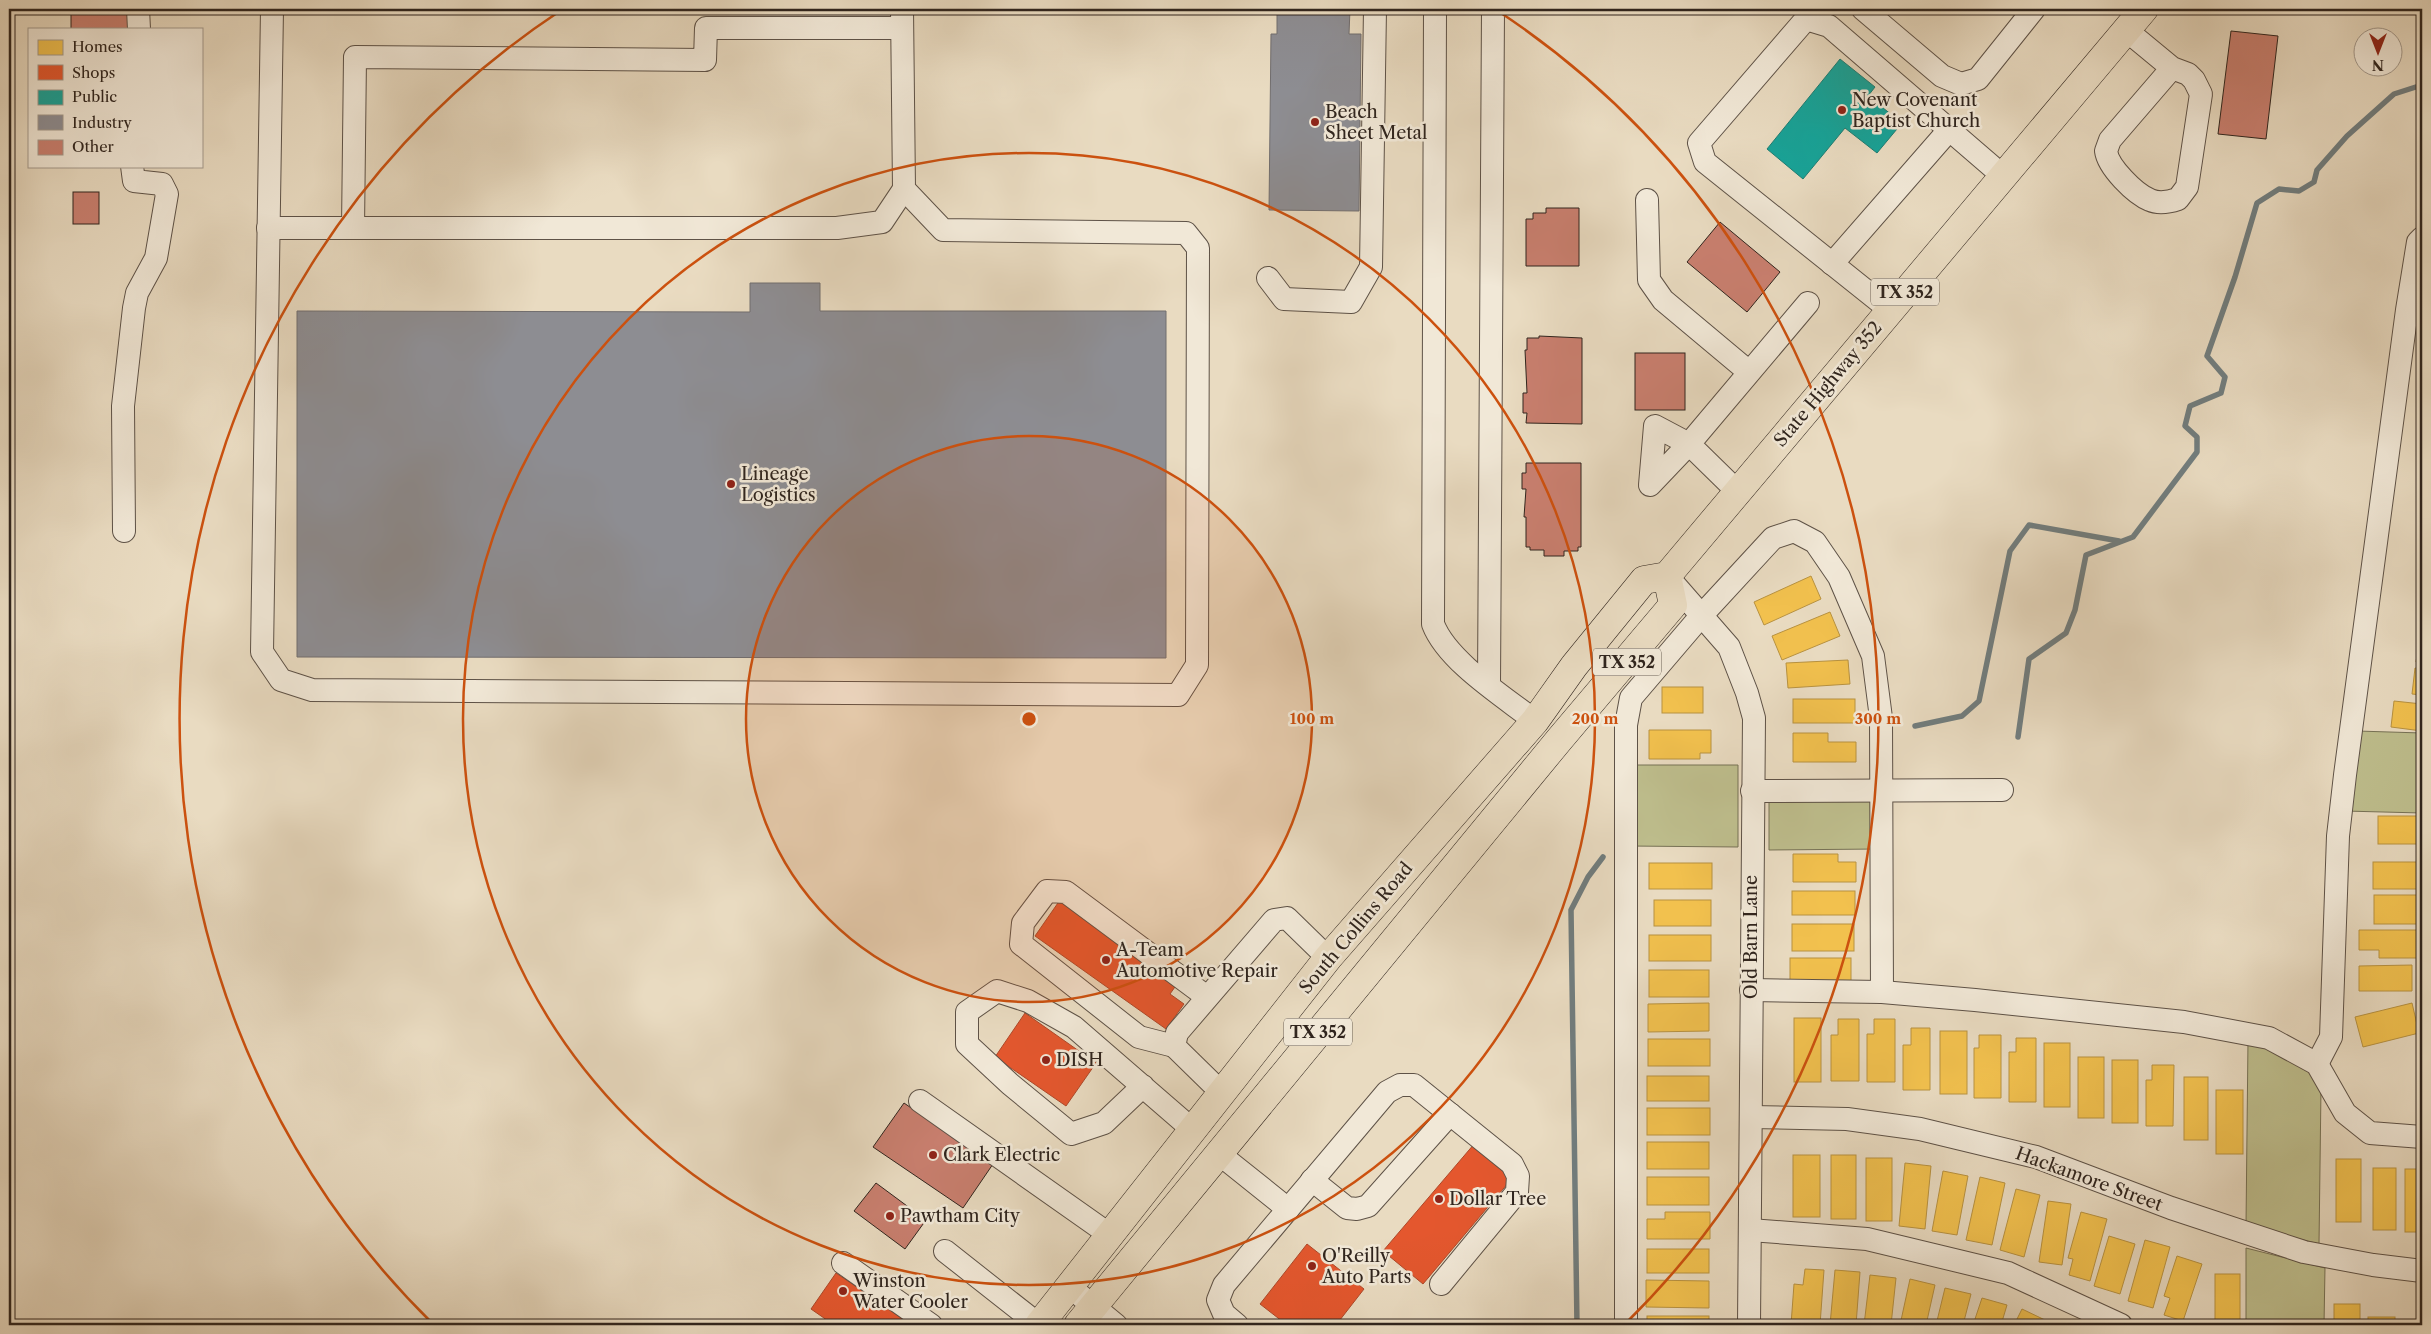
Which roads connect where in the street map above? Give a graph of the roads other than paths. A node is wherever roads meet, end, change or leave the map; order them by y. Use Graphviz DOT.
graph roads {
  1 [pos="138,9"];
  2 [pos="272,9"];
  3 [pos="1375,9"];
  4 [pos="1435,9"];
  5 [pos="1493,9"];
  6 [pos="1863,9"];
  7 [pos="2034,9"];
  8 [pos="2144,9"];
  9 [pos="902,18"];
  10 [pos="139,28"];
  11 [pos="2126,30"];
  12 [pos="2172,68"];
  13 [pos="1949,130"];
  14 [pos="132,168"];
  15 [pos="2003,176"];
  16 [pos="904,189"];
  17 [pos="1647,200"];
  18 [pos="268,228"];
  19 [pos="352,228"];
  20 [pos="2422,238"];
  21 [pos="1832,264"];
  22 [pos="1268,278"];
  23 [pos="1808,303"];
  24 [pos="1890,310"];
  25 [pos="1749,372"];
  26 [pos="1738,492"];
  27 [pos="124,531"];
  28 [pos="1667,576"];
  29 [pos="1701,616"];
  30 [pos="1489,684"];
  31 [pos="1542,711"];
  32 [pos="1559,740"];
  33 [pos="2002,790"];
  34 [pos="1752,791"];
  35 [pos="1881,791"];
  36 [pos="1328,958"];
  37 [pos="1751,990"];
  38 [pos="1882,992"];
  39 [pos="1207,997"];
  40 [pos="1174,1046"];
  41 [pos="2318,1064"];
  42 [pos="1143,1086"];
  43 [pos="1222,1093"];
  44 [pos="920,1101"];
  45 [pos="1450,1114"];
  46 [pos="1751,1117"];
  47 [pos="1193,1130"];
  48 [pos="2422,1137"];
  49 [pos="1218,1153"];
  50 [pos="1312,1180"];
  51 [pos="1288,1210"];
  52 [pos="1750,1230"];
  53 [pos="1110,1235"];
  54 [pos="945,1251"];
  55 [pos="844,1263"];
  56 [pos="2422,1271"];
  57 [pos="1440,1284"];
  58 [pos="1070,1287"];
  59 [pos="1085,1315"];
  60 [pos="931,1325"];
  61 [pos="1039,1325"];
  62 [pos="1116,1325"];
  63 [pos="1237,1325"];
  64 [pos="1626,1325"];
  65 [pos="1749,1325"];
  66 [pos="2121,1325"];
  1 -- 10 [label="street"];
  2 -- 18 [label="street"];
  3 -- 22 [label="street"];
  4 -- 30 [label="street"];
  5 -- 30 [label="street"];
  6 -- 7 [label="street"];
  8 -- 11 [label="main road, State Highway 352 / TX 352"];
  9 -- 16 [label="street"];
  9 -- 19 [label="street"];
  11 -- 12 [label="street"];
  11 -- 15 [label="main road, State Highway 352 / TX 352"];
  12 -- 12 [label="street"];
  13 -- 15 [label="street"];
  13 -- 21 [label="street"];
  13 -- 21 [label="street"];
  14 -- 27 [label="street"];
  15 -- 24 [label="main road, State Highway 352 / TX 352"];
  16 -- 18 [label="street"];
  16 -- 19 [label="street"];
  17 -- 25 [label="street"];
  18 -- 19 [label="street"];
  20 -- 41 [label="street"];
  21 -- 24 [label="street"];
  23 -- 25 [label="street"];
  24 -- 26 [label="main road, State Highway 352 / TX 352"];
  25 -- 26 [label="street"];
  26 -- 28 [label="main road, State Highway 352 / TX 352"];
  28 -- 29 [label="street, Old Barn Lane"];
  28 -- 31 [label="main road, TX 352"];
  28 -- 32 [label="main road, TX 352"];
  29 -- 34 [label="street, Old Barn Lane"];
  29 -- 35 [label="street"];
  29 -- 64 [label="street"];
  30 -- 31 [label="street"];
  31 -- 32 [label="main road"];
  31 -- 36 [label="main road, South Collins Road / TX 352"];
  32 -- 49 [label="main road, South Collins Road / TX 352"];
  33 -- 35 [label="street"];
  34 -- 35 [label="street"];
  34 -- 37 [label="street, Old Barn Lane"];
  35 -- 38 [label="street"];
  36 -- 39 [label="street"];
  36 -- 43 [label="main road, South Collins Road / TX 352"];
  37 -- 38 [label="street"];
  37 -- 46 [label="street, Old Barn Lane"];
  38 -- 41 [label="street"];
  39 -- 40 [label="street"];
  39 -- 40 [label="street"];
  40 -- 43 [label="street"];
  41 -- 48 [label="street"];
  42 -- 42 [label="street"];
  42 -- 47 [label="street"];
  43 -- 47 [label="main road, South Collins Road / TX 352"];
  44 -- 53 [label="street"];
  45 -- 50 [label="street"];
  45 -- 50 [label="street"];
  45 -- 57 [label="street"];
  46 -- 52 [label="street, Old Barn Lane"];
  46 -- 56 [label="street, Hackamore Street"];
  47 -- 53 [label="main road, South Collins Road / TX 352"];
  49 -- 51 [label="street"];
  49 -- 59 [label="main road, South Collins Road / TX 352"];
  50 -- 51 [label="street"];
  51 -- 63 [label="street"];
  52 -- 65 [label="street, Old Barn Lane"];
  52 -- 66 [label="street"];
  53 -- 58 [label="main road, South Collins Road / TX 352"];
  54 -- 61 [label="street"];
  55 -- 60 [label="street"];
  58 -- 59 [label="street"];
  58 -- 61 [label="main road, South Collins Road / TX 352"];
  59 -- 62 [label="street"];
}
